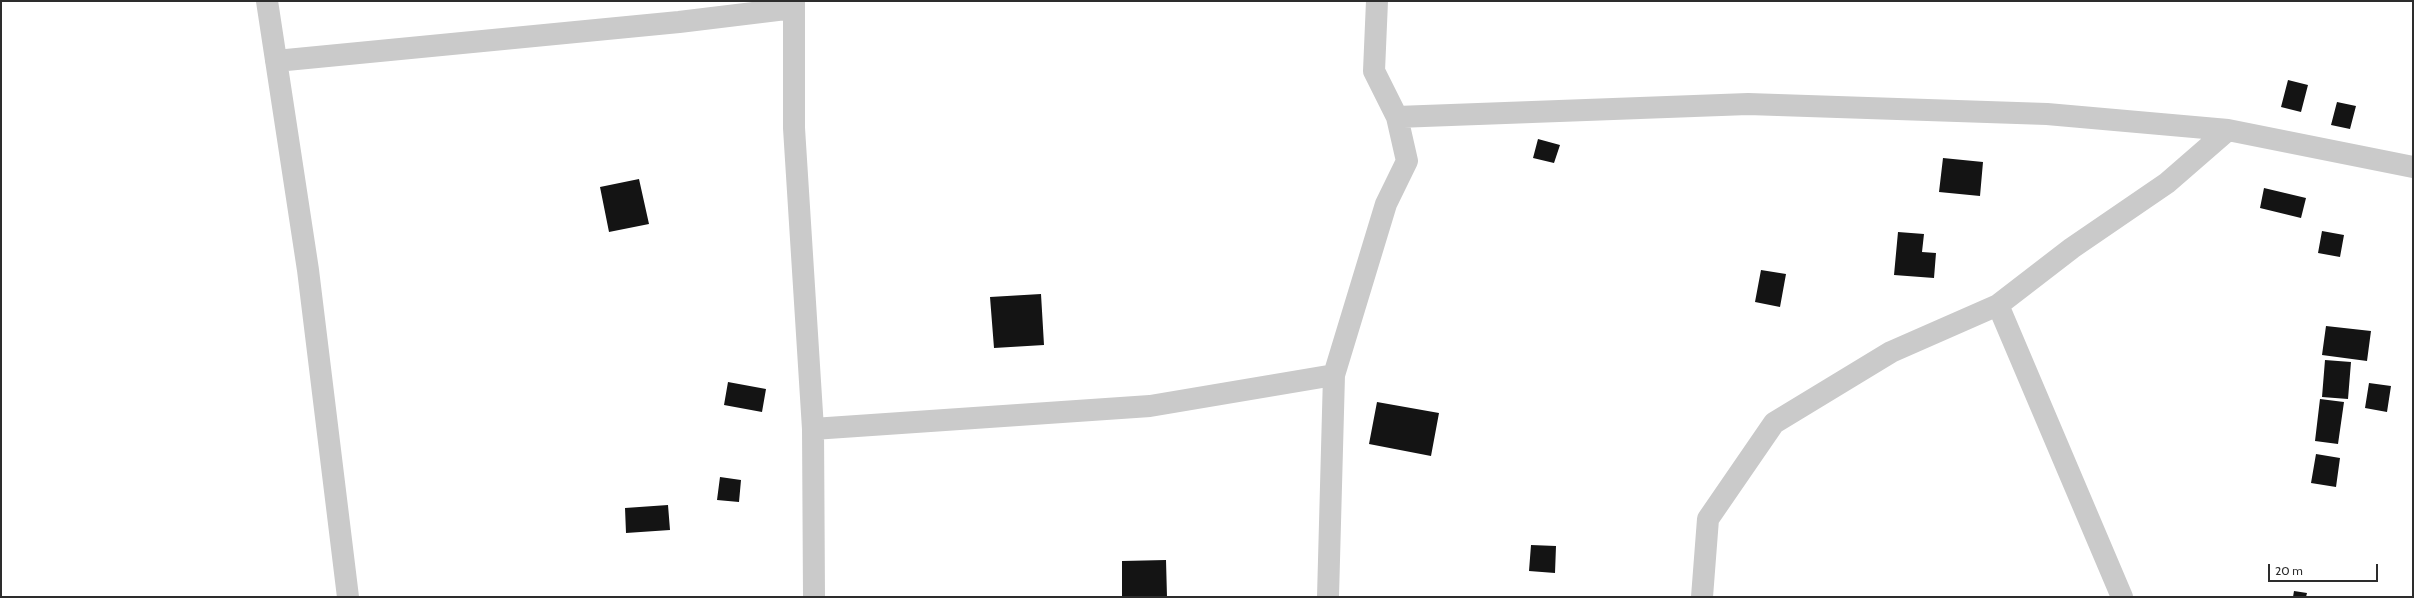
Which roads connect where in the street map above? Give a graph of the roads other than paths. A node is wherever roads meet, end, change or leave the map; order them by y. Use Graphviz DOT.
graph roads {
  1 [pos="267,1"];
  2 [pos="1377,1"];
  3 [pos="794,5"];
  4 [pos="276,61"];
  5 [pos="1397,117"];
  6 [pos="2228,130"];
  7 [pos="2413,167"];
  8 [pos="1998,304"];
  9 [pos="1334,375"];
  10 [pos="813,429"];
  11 [pos="348,597"];
  12 [pos="814,597"];
  13 [pos="1328,597"];
  14 [pos="1702,597"];
  15 [pos="2122,597"];
  1 -- 4 [label="street"];
  2 -- 5 [label="street"];
  3 -- 4 [label="street"];
  3 -- 10 [label="street"];
  4 -- 11 [label="street"];
  5 -- 6 [label="street"];
  5 -- 9 [label="street"];
  6 -- 7 [label="street"];
  6 -- 8 [label="street"];
  8 -- 14 [label="street"];
  8 -- 15 [label="street"];
  9 -- 10 [label="street"];
  9 -- 13 [label="street"];
  10 -- 12 [label="street"];
}
